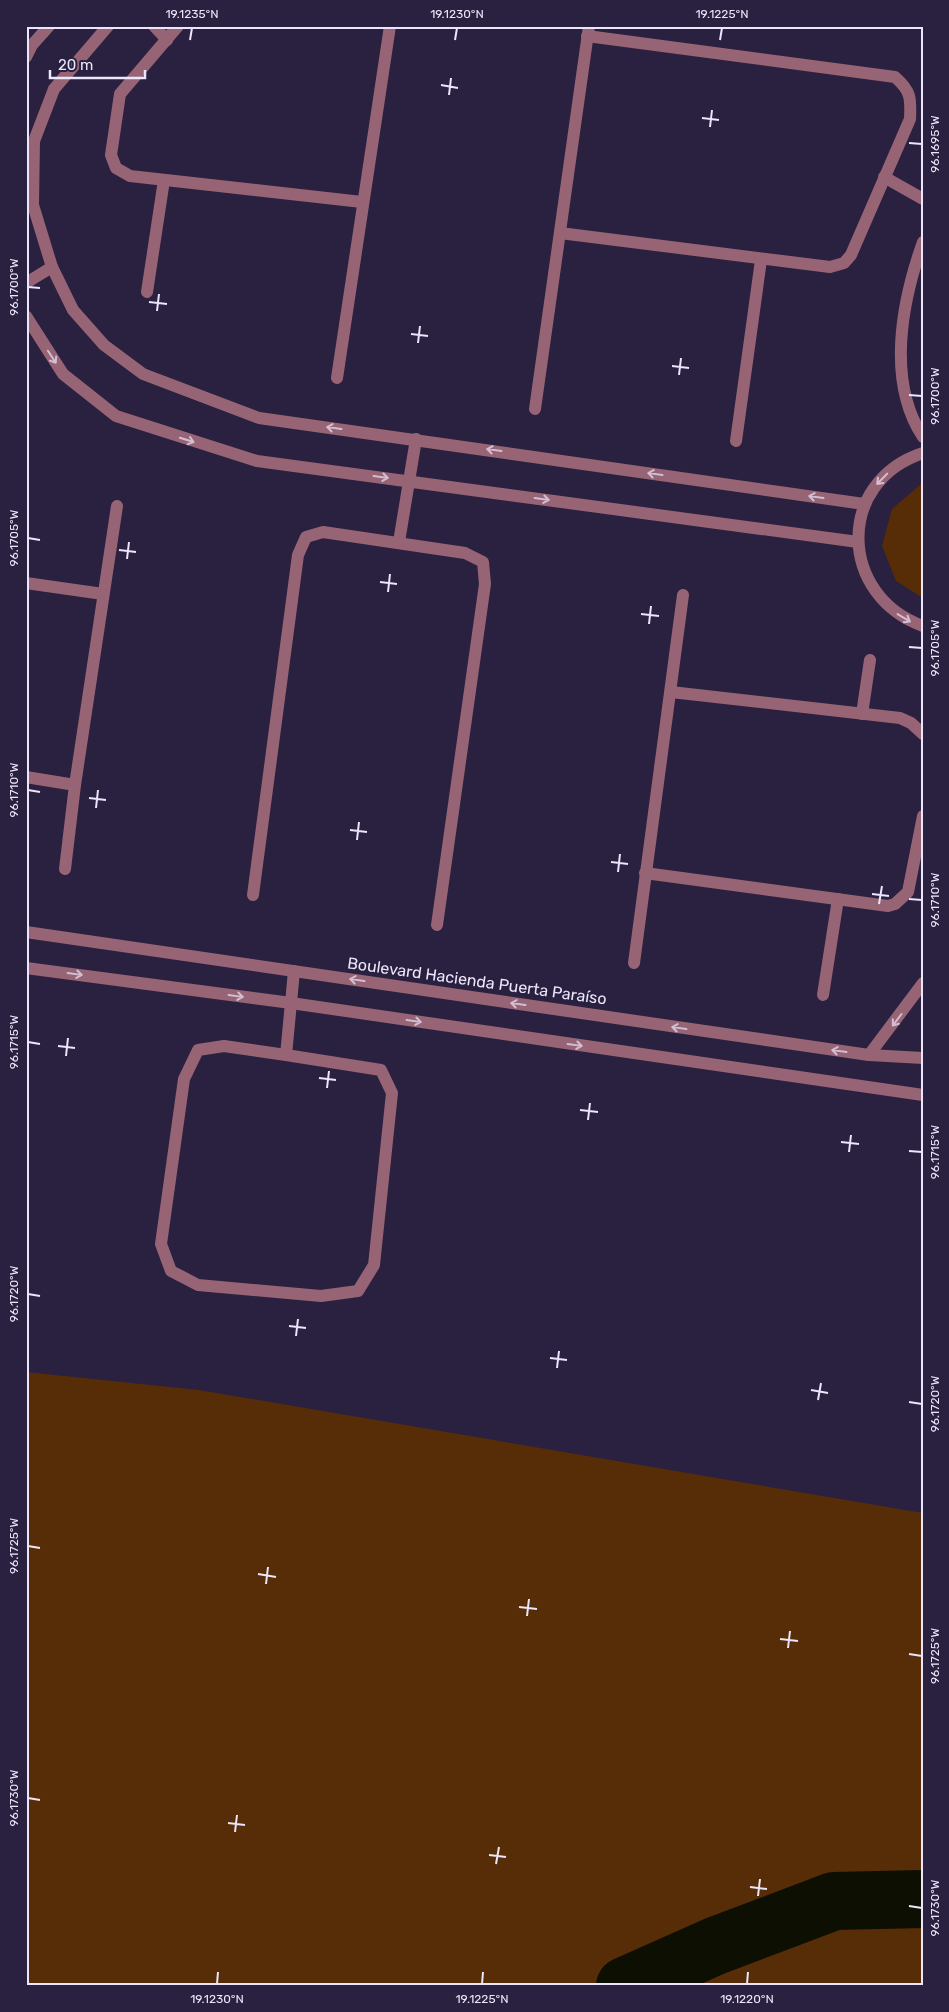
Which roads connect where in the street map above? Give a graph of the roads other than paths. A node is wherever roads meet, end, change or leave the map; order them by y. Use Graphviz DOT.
graph roads {
  1 [pos="50,26"];
  2 [pos="108,26"];
  3 [pos="154,26"];
  4 [pos="178,26"];
  5 [pos="390,26"];
  6 [pos="588,31"];
  7 [pos="167,40"];
  8 [pos="26,57"];
  9 [pos="884,177"];
  10 [pos="164,180"];
  11 [pos="923,199"];
  12 [pos="362,202"];
  13 [pos="560,233"];
  14 [pos="923,242"];
  15 [pos="761,260"];
  16 [pos="52,267"];
  17 [pos="26,283"];
  18 [pos="147,292"];
  19 [pos="26,316"];
  20 [pos="337,378"];
  21 [pos="535,409"];
  22 [pos="923,437"];
  23 [pos="416,439"];
  24 [pos="736,441"];
  25 [pos="923,454"];
  26 [pos="409,481"];
  27 [pos="864,504"];
  28 [pos="117,506"];
  29 [pos="398,542"];
  30 [pos="858,542"];
  31 [pos="26,583"];
  32 [pos="103,594"];
  33 [pos="683,595"];
  34 [pos="923,626"];
  35 [pos="870,660"];
  36 [pos="671,692"];
  37 [pos="862,714"];
  38 [pos="923,734"];
  39 [pos="26,777"];
  40 [pos="75,785"];
  41 [pos="923,816"];
  42 [pos="922,830"];
  43 [pos="65,869"];
  44 [pos="645,873"];
  45 [pos="253,895"];
  46 [pos="838,899"];
  47 [pos="437,925"];
  48 [pos="26,932"];
  49 [pos="634,963"];
  50 [pos="26,968"];
  51 [pos="294,971"];
  52 [pos="923,983"];
  53 [pos="823,995"];
  54 [pos="291,1003"];
  55 [pos="286,1055"];
  56 [pos="869,1056"];
  57 [pos="923,1058"];
  58 [pos="923,1094"];
  1 -- 8 [label="street"];
  2 -- 16 [label="street"];
  3 -- 7 [label="street"];
  4 -- 7 [label="street"];
  5 -- 12 [label="street"];
  6 -- 9 [label="street"];
  6 -- 13 [label="street"];
  7 -- 10 [label="street"];
  9 -- 11 [label="street"];
  9 -- 15 [label="street"];
  10 -- 12 [label="street"];
  10 -- 18 [label="street"];
  12 -- 20 [label="street"];
  13 -- 15 [label="street"];
  13 -- 21 [label="street"];
  14 -- 22 [label="street"];
  15 -- 24 [label="street"];
  16 -- 17 [label="street"];
  23 -- 16 [label="street, one-way"];
  19 -- 26 [label="street, one-way"];
  23 -- 26 [label="street"];
  27 -- 23 [label="street, one-way"];
  25 -- 27 [label="street, one-way"];
  26 -- 29 [label="street"];
  26 -- 30 [label="street, one-way"];
  27 -- 30 [label="street"];
  28 -- 32 [label="street"];
  29 -- 45 [label="street"];
  29 -- 47 [label="street"];
  30 -- 34 [label="street, one-way"];
  31 -- 32 [label="street"];
  32 -- 40 [label="street"];
  33 -- 36 [label="street"];
  35 -- 37 [label="street"];
  36 -- 37 [label="street"];
  36 -- 44 [label="street"];
  37 -- 38 [label="street"];
  39 -- 40 [label="street"];
  40 -- 43 [label="street"];
  41 -- 42 [label="street"];
  42 -- 46 [label="street"];
  44 -- 46 [label="street"];
  44 -- 49 [label="street"];
  46 -- 53 [label="street"];
  48 -- 51 [label="street, Boulevard Hacienda Puerta Paraíso"];
  50 -- 54 [label="street, one-way"];
  51 -- 54 [label="street"];
  56 -- 51 [label="street, Boulevard Hacienda Puerta Paraíso, one-way"];
  52 -- 56 [label="street, one-way"];
  54 -- 55 [label="street"];
  54 -- 58 [label="street, one-way"];
  55 -- 55 [label="street"];
  56 -- 57 [label="street, Boulevard Hacienda Puerta Paraíso"];
}
